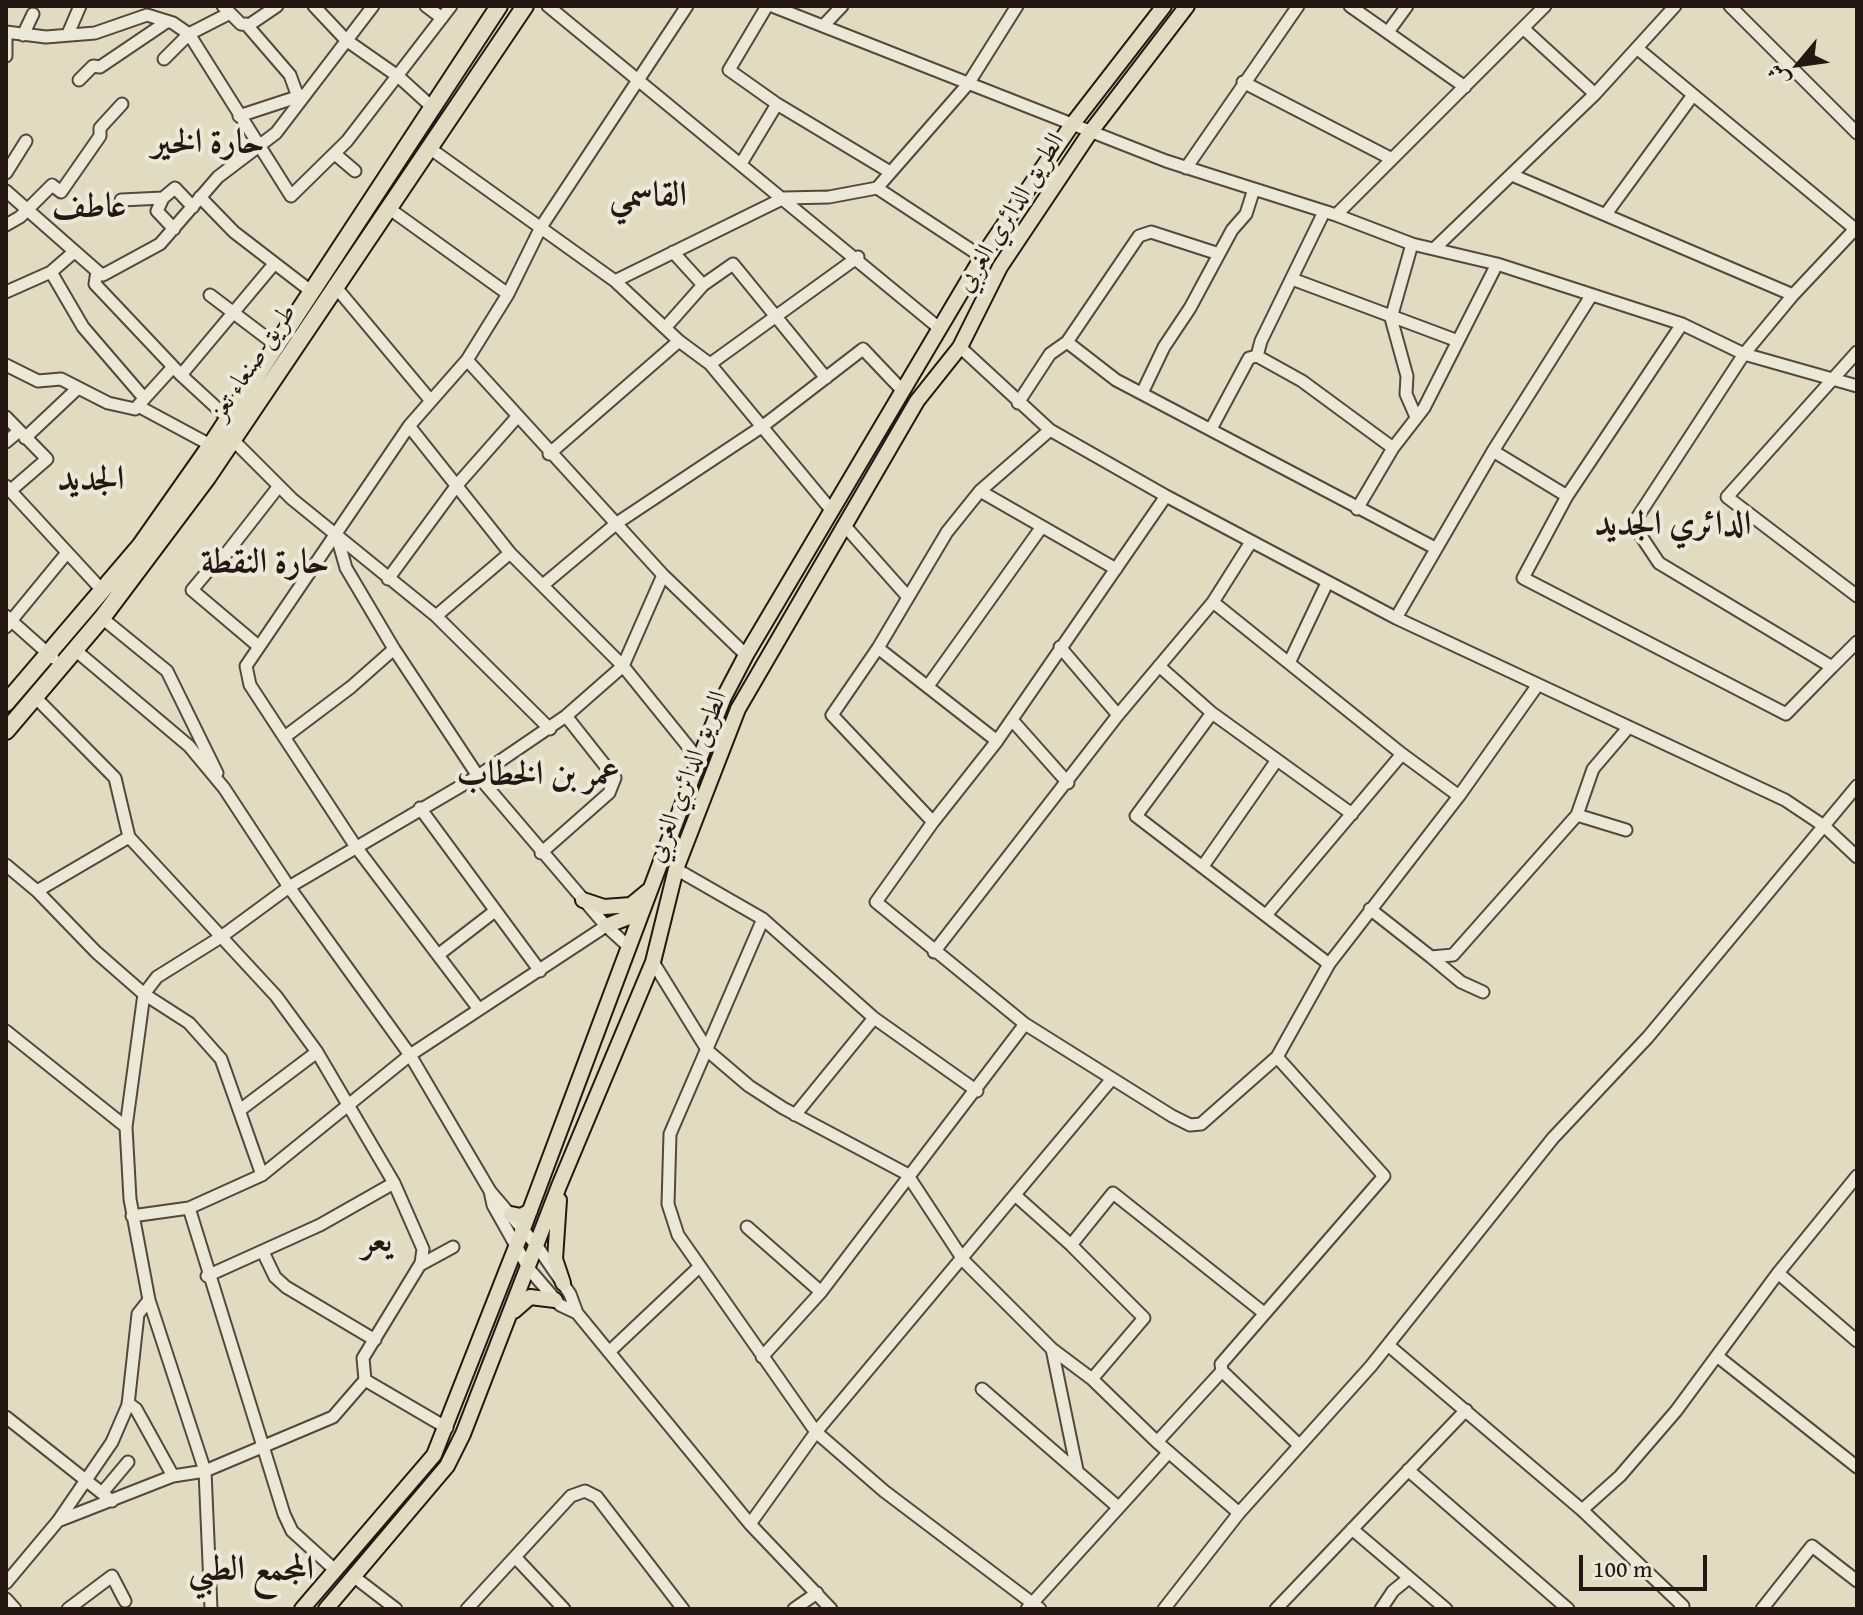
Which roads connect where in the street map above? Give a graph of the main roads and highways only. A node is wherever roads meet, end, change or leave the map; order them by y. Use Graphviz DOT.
graph roads {
  1 [pos="499,6"];
  2 [pos="525,6"];
  3 [pos="1164,6"];
  4 [pos="1187,6"];
  5 [pos="982,257"];
  6 [pos="1000,267"];
  7 [pos="229,428"];
  8 [pos="217,449"];
  9 [pos="832,511"];
  10 [pos="844,525"];
  11 [pos="6,703"];
  12 [pos="6,731"];
  13 [pos="699,760"];
  14 [pos="711,774"];
  15 [pos="649,891"];
  16 [pos="583,900"];
  17 [pos="606,926"];
  18 [pos="559,1186"];
  19 [pos="530,1211"];
  20 [pos="511,1214"];
  21 [pos="563,1283"];
  22 [pos="555,1300"];
  23 [pos="511,1314"];
  24 [pos="302,1609"];
  25 [pos="326,1609"];
  1 -- 7 [label="highway, طريق صنعاء تعز"];
  2 -- 7 [label="highway, طريق صنعاء تعز"];
  3 -- 5 [label="main road, الطريق الدائري الغربي"];
  4 -- 6 [label="main road, الطريق الدائري الغربي"];
  5 -- 6 [label="main road"];
  5 -- 9 [label="main road, الطريق الدائري الغربي"];
  6 -- 10 [label="main road, الطريق الدائري الغربي"];
  7 -- 8 [label="highway, طريق صنعاء تعز"];
  8 -- 11 [label="highway, طريق صنعاء تعز"];
  8 -- 12 [label="highway, طريق صنعاء تعز"];
  9 -- 10 [label="main road"];
  9 -- 13 [label="main road, الطريق الدائري الغربي"];
  10 -- 14 [label="main road, الطريق الدائري الغربي"];
  13 -- 14 [label="main road"];
  13 -- 15 [label="main road, الطريق الدائري الغربي"];
  14 -- 18 [label="main road, الطريق الدائري الغربي"];
  15 -- 16 [label="main road"];
  15 -- 17 [label="main road"];
  15 -- 19 [label="main road, الطريق الدائري الغربي"];
  18 -- 21 [label="main road"];
  18 -- 23 [label="main road, الطريق الدائري الغربي"];
  19 -- 20 [label="main road"];
  19 -- 24 [label="main road, الطريق الدائري الغربي"];
  22 -- 23 [label="main road"];
  23 -- 25 [label="main road, الطريق الدائري الغربي"];
}
